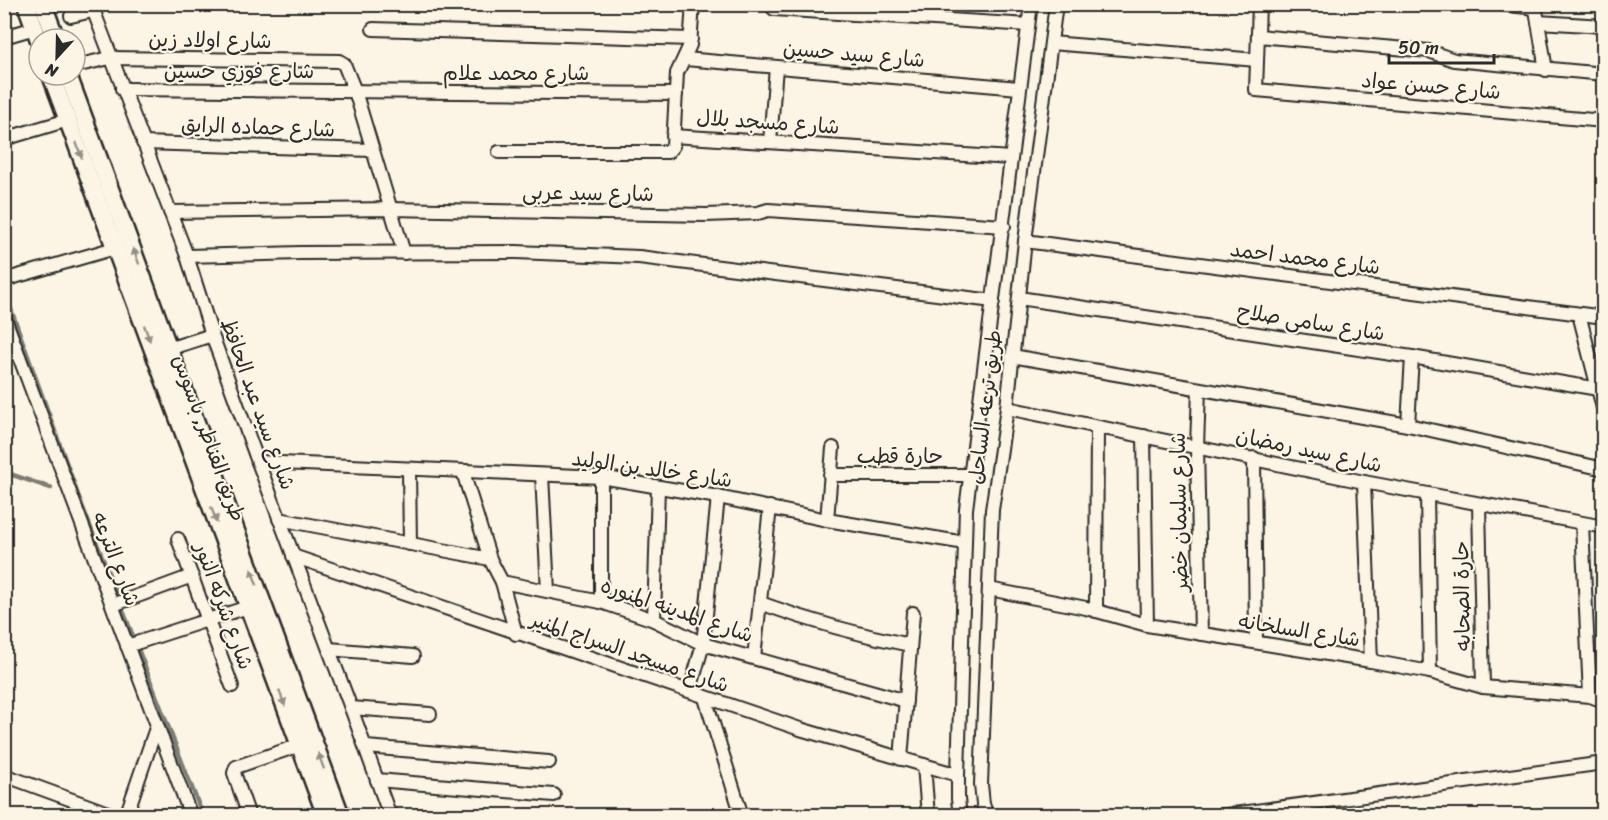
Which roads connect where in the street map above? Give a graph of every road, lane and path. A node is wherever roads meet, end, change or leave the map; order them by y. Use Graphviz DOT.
graph roads {
  1 [pos="26,4"];
  2 [pos="44,4"];
  3 [pos="693,4"];
  4 [pos="770,4"];
  5 [pos="1031,4"];
  6 [pos="1056,4"];
  7 [pos="1259,4"];
  8 [pos="1499,4"];
  9 [pos="1535,6"];
  10 [pos="92,8"];
  11 [pos="70,16"];
  12 [pos="1538,22"];
  13 [pos="1028,25"];
  14 [pos="1604,26"];
  15 [pos="34,27"];
  16 [pos="52,27"];
  17 [pos="373,29"];
  18 [pos="27,35"];
  19 [pos="1258,36"];
  20 [pos="4,37"];
  21 [pos="691,39"];
  22 [pos="1051,43"];
  23 [pos="110,58"];
  24 [pos="685,59"];
  25 [pos="1257,60"];
  26 [pos="87,63"];
  27 [pos="776,67"];
  28 [pos="1546,70"];
  29 [pos="1604,74"];
  30 [pos="56,87"];
  31 [pos="73,87"];
  32 [pos="1019,88"];
  33 [pos="122,89"];
  34 [pos="356,91"];
  35 [pos="676,94"];
  36 [pos="68,120"];
  37 [pos="1604,121"];
  38 [pos="673,136"];
  39 [pos="4,139"];
  40 [pos="770,142"];
  41 [pos="142,143"];
  42 [pos="372,150"];
  43 [pos="499,152"];
  44 [pos="1011,158"];
  45 [pos="390,208"];
  46 [pos="170,212"];
  47 [pos="1004,226"];
  48 [pos="1025,241"];
  49 [pos="115,248"];
  50 [pos="404,253"];
  51 [pos="186,256"];
  52 [pos="4,280"];
  53 [pos="1019,298"];
  54 [pos="993,301"];
  55 [pos="1579,314"];
  56 [pos="4,316"];
  57 [pos="1604,317"];
  58 [pos="212,335"];
  59 [pos="171,348"];
  60 [pos="1012,356"];
  61 [pos="1412,357"];
  62 [pos="1199,389"];
  63 [pos="1600,390"];
  64 [pos="1007,408"];
  65 [pos="1604,412"];
  66 [pos="1408,425"];
  67 [pos="1097,427"];
  68 [pos="1144,436"];
  69 [pos="1197,447"];
  70 [pos="833,448"];
  71 [pos="1254,458"];
  72 [pos="258,462"];
  73 [pos="409,469"];
  74 [pos="1604,469"];
  75 [pos="463,472"];
  76 [pos="542,475"];
  77 [pos="831,475"];
  78 [pos="970,475"];
  79 [pos="601,477"];
  80 [pos="1364,482"];
  81 [pos="658,487"];
  82 [pos="1427,494"];
  83 [pos="718,497"];
  84 [pos="1479,504"];
  85 [pos="770,507"];
  86 [pos="279,519"];
  87 [pos="827,520"];
  88 [pos="1582,524"];
  89 [pos="1604,527"];
  90 [pos="178,539"];
  91 [pos="965,543"];
  92 [pos="410,544"];
  93 [pos="293,556"];
  94 [pos="490,559"];
  95 [pos="192,576"];
  96 [pos="502,582"];
  97 [pos="989,589"];
  98 [pos="548,591"];
  99 [pos="601,602"];
  100 [pos="760,603"];
  101 [pos="112,605"];
  102 [pos="248,608"];
  103 [pos="1096,611"];
  104 [pos="913,613"];
  105 [pos="209,620"];
  106 [pos="654,620"];
  107 [pos="1148,625"];
  108 [pos="516,634"];
  109 [pos="1201,634"];
  110 [pos="1256,642"];
  111 [pos="703,644"];
  112 [pos="910,645"];
  113 [pos="127,646"];
  114 [pos="329,649"];
  115 [pos="412,657"];
  116 [pos="754,658"];
  117 [pos="1371,661"];
  118 [pos="1430,672"];
  119 [pos="232,687"];
  120 [pos="1484,687"];
  121 [pos="690,690"];
  122 [pos="1590,696"];
  123 [pos="705,698"];
  124 [pos="906,701"];
  125 [pos="1604,701"];
  126 [pos="351,708"];
  127 [pos="430,714"];
  128 [pos="156,728"];
  129 [pos="300,746"];
  130 [pos="366,747"];
  131 [pos="901,759"];
  132 [pos="549,762"];
  133 [pos="1604,763"];
  134 [pos="924,765"];
  135 [pos="4,775"];
  136 [pos="958,775"];
  137 [pos="377,780"];
  138 [pos="554,795"];
  139 [pos="116,816"];
  140 [pos="126,816"];
  141 [pos="190,816"];
  142 [pos="249,816"];
  143 [pos="326,816"];
  144 [pos="341,816"];
  145 [pos="390,816"];
  146 [pos="742,816"];
  147 [pos="928,816"];
  148 [pos="960,816"];
  149 [pos="987,816"];
  150 [pos="1219,816"];
  1 -- 15 [label="main road"];
  2 -- 16 [label="main road"];
  3 -- 21 [label="street"];
  4 -- 13 [label="street"];
  5 -- 13 [label="street, طريق ترعه الساحل"];
  6 -- 22 [label="street, طريق ترعه الساحل"];
  7 -- 19 [label="street"];
  8 -- 9 [label="street"];
  9 -- 12 [label="street"];
  10 -- 11 [label="street"];
  10 -- 23 [label="street, شارع سيد عبد الحافظ"];
  12 -- 14 [label="street"];
  12 -- 28 [label="street"];
  13 -- 32 [label="street, طريق ترعه الساحل"];
  17 -- 21 [label="street"];
  18 -- 20 [label="street"];
  19 -- 25 [label="street"];
  19 -- 28 [label="street"];
  21 -- 24 [label="street"];
  22 -- 25 [label="street"];
  22 -- 48 [label="street, طريق ترعه الساحل"];
  23 -- 26 [label="street, شارع اولاد زين"];
  23 -- 33 [label="street, شارع سيد عبد الحافظ"];
  23 -- 34 [label="street, شارع اولاد زين"];
  24 -- 27 [label="street, شارع سيد حسين"];
  24 -- 35 [label="street"];
  25 -- 37 [label="street, شارع حسن عواد"];
  27 -- 32 [label="street, شارع سيد حسين"];
  27 -- 40 [label="street"];
  28 -- 29 [label="street"];
  30 -- 36 [label="main road, طريق القناطر, باسوس"];
  59 -- 31 [label="main road, طريق القناطر, باسوس, one-way"];
  32 -- 44 [label="street, طريق ترعه الساحل"];
  33 -- 34 [label="street, شارع فوزي حسين"];
  33 -- 41 [label="street, شارع سيد عبد الحافظ"];
  34 -- 35 [label="street, شارع محمد علام"];
  34 -- 42 [label="street"];
  35 -- 38 [label="street"];
  36 -- 39 [label="street"];
  36 -- 49 [label="main road, طريق القناطر, باسوس, one-way"];
  38 -- 40 [label="street, شارع مسجد بلال"];
  38 -- 43 [label="street, شارع مسجد بلال"];
  40 -- 44 [label="street, شارع مسجد بلال"];
  41 -- 42 [label="street, شارع حماده الرايق"];
  41 -- 46 [label="street, شارع سيد عبد الحافظ"];
  42 -- 45 [label="street"];
  44 -- 47 [label="street, طريق ترعه الساحل"];
  45 -- 46 [label="street, شارع سيد عربى"];
  45 -- 47 [label="street, شارع سيد عربى"];
  45 -- 50 [label="street"];
  46 -- 51 [label="street, شارع سيد عبد الحافظ"];
  47 -- 54 [label="street, طريق ترعه الساحل"];
  48 -- 53 [label="street, طريق ترعه الساحل"];
  48 -- 55 [label="street, شارع محمد احمد"];
  49 -- 52 [label="street"];
  49 -- 102 [label="main road, طريق القناطر, باسوس, one-way"];
  50 -- 51 [label="street"];
  50 -- 54 [label="street"];
  51 -- 58 [label="street, شارع سيد عبد الحافظ"];
  53 -- 60 [label="street, طريق ترعه الساحل"];
  53 -- 61 [label="street, شارع سامى صلاح"];
  54 -- 78 [label="street, طريق ترعه الساحل"];
  55 -- 57 [label="street, شارع محمد احمد"];
  55 -- 63 [label="street"];
  56 -- 101 [label="street, شارع الترعه"];
  58 -- 59 [label="street"];
  58 -- 72 [label="street, شارع سيد عبد الحافظ"];
  144 -- 59 [label="main road, طريق القناطر, باسوس, one-way"];
  60 -- 62 [label="street"];
  60 -- 64 [label="street, طريق ترعه الساحل"];
  61 -- 63 [label="street, شارع سامى صلاح"];
  61 -- 66 [label="street"];
  62 -- 66 [label="street"];
  62 -- 69 [label="street, شارع سليمان خضر"];
  63 -- 65 [label="street"];
  64 -- 67 [label="street, شارع سيد رمضان"];
  64 -- 97 [label="street, طريق ترعه الساحل"];
  66 -- 74 [label="street"];
  67 -- 68 [label="street, شارع سيد رمضان"];
  67 -- 103 [label="street"];
  68 -- 69 [label="street, شارع سيد رمضان"];
  68 -- 107 [label="street"];
  69 -- 71 [label="street, شارع سيد رمضان"];
  69 -- 109 [label="street, شارع سليمان خضر"];
  70 -- 77 [label="street"];
  71 -- 80 [label="street, شارع سيد رمضان"];
  71 -- 110 [label="street"];
  72 -- 73 [label="street, شارع خالد بن الوليد"];
  72 -- 86 [label="street, شارع سيد عبد الحافظ"];
  73 -- 75 [label="street, شارع خالد بن الوليد"];
  73 -- 92 [label="street"];
  75 -- 76 [label="street, شارع خالد بن الوليد"];
  75 -- 94 [label="street"];
  76 -- 79 [label="street, شارع خالد بن الوليد"];
  76 -- 98 [label="street"];
  77 -- 78 [label="street, حارة قطب"];
  77 -- 87 [label="street"];
  78 -- 91 [label="street, طريق ترعه الساحل"];
  79 -- 81 [label="street, شارع خالد بن الوليد"];
  79 -- 99 [label="street"];
  80 -- 82 [label="street, شارع سيد رمضان"];
  80 -- 117 [label="street"];
  81 -- 83 [label="street, شارع خالد بن الوليد"];
  81 -- 106 [label="street"];
  82 -- 84 [label="street, شارع سيد رمضان"];
  82 -- 118 [label="street"];
  83 -- 85 [label="street, شارع خالد بن الوليد"];
  83 -- 111 [label="street"];
  84 -- 88 [label="street, شارع سيد رمضان"];
  84 -- 120 [label="street, حارة الصحابه"];
  85 -- 87 [label="street, شارع خالد بن الوليد"];
  85 -- 100 [label="street"];
  86 -- 92 [label="street"];
  86 -- 93 [label="street, شارع سيد عبد الحافظ"];
  87 -- 91 [label="street, شارع خالد بن الوليد"];
  88 -- 89 [label="street, شارع سيد رمضان"];
  88 -- 122 [label="street"];
  90 -- 95 [label="street, شارع شركه النور"];
  91 -- 136 [label="street, طريق ترعه الساحل"];
  92 -- 94 [label="street"];
  93 -- 108 [label="street, شارع مسجد السراج المنير"];
  93 -- 114 [label="street, شارع سيد عبد الحافظ"];
  94 -- 96 [label="street"];
  95 -- 101 [label="street"];
  95 -- 105 [label="street, شارع شركه النور"];
  96 -- 98 [label="street, شارع المدينه المنوره"];
  96 -- 108 [label="street"];
  97 -- 103 [label="street, شارع السلخانه"];
  97 -- 149 [label="street, طريق ترعه الساحل"];
  98 -- 99 [label="street, شارع المدينه المنوره"];
  99 -- 106 [label="street, شارع المدينه المنوره"];
  100 -- 112 [label="street"];
  100 -- 116 [label="street"];
  101 -- 113 [label="street, شارع الترعه"];
  102 -- 105 [label="street"];
  102 -- 129 [label="main road, طريق القناطر, باسوس, one-way"];
  103 -- 107 [label="street, شارع السلخانه"];
  104 -- 112 [label="street"];
  105 -- 113 [label="street"];
  105 -- 119 [label="street, شارع شركه النور"];
  106 -- 111 [label="street, شارع المدينه المنوره"];
  107 -- 109 [label="street, شارع السلخانه"];
  108 -- 121 [label="street, شارع مسجد السراج المنير"];
  109 -- 110 [label="street, شارع السلخانه"];
  110 -- 117 [label="street, شارع السلخانه"];
  111 -- 116 [label="street, شارع المدينه المنوره"];
  111 -- 121 [label="street"];
  112 -- 124 [label="street"];
  113 -- 128 [label="street, شارع الترعه"];
  114 -- 115 [label="street"];
  114 -- 126 [label="street, شارع سيد عبد الحافظ"];
  116 -- 124 [label="street, شارع المدينه المنوره"];
  117 -- 118 [label="street, شارع السلخانه"];
  118 -- 120 [label="street, شارع السلخانه"];
  120 -- 122 [label="street, شارع السلخانه"];
  121 -- 123 [label="street, شارع مسجد السراج المنير"];
  122 -- 125 [label="street, شارع السلخانه"];
  123 -- 131 [label="street, شارع مسجد السراج المنير"];
  123 -- 146 [label="street"];
  124 -- 131 [label="street"];
  126 -- 127 [label="street"];
  126 -- 130 [label="street, شارع سيد عبد الحافظ"];
  128 -- 140 [label="street"];
  128 -- 141 [label="street, شارع الترعه"];
  129 -- 142 [label="street"];
  129 -- 143 [label="main road, طريق القناطر, باسوس"];
  130 -- 132 [label="street"];
  130 -- 137 [label="street, شارع سيد عبد الحافظ"];
  131 -- 134 [label="street, شارع مسجد السراج المنير"];
  133 -- 150 [label="street"];
  134 -- 136 [label="street, شارع مسجد السراج المنير"];
  134 -- 147 [label="street"];
  135 -- 139 [label="street"];
  136 -- 148 [label="street, طريق ترعه الساحل"];
  137 -- 138 [label="street"];
  137 -- 145 [label="street, شارع سيد عبد الحافظ"];
}
